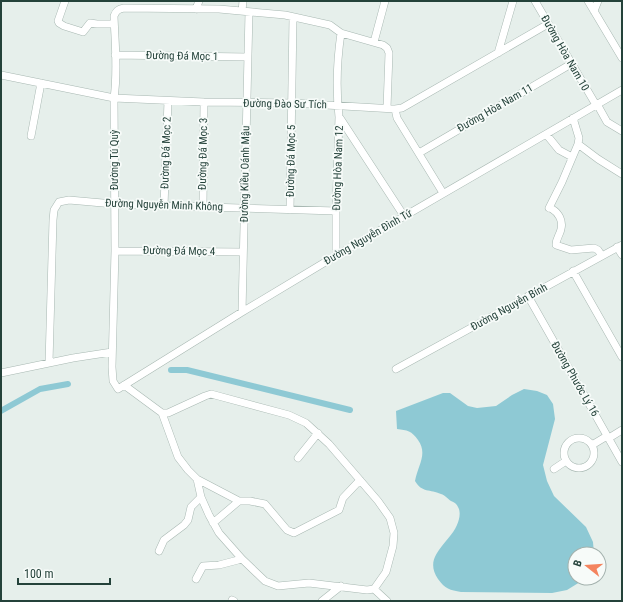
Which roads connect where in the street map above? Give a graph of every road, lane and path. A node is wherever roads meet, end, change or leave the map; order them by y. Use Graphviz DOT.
graph roads {
  1 [pos="65,1"];
  2 [pos="199,1"];
  3 [pos="243,1"];
  4 [pos="386,1"];
  5 [pos="513,1"];
  6 [pos="535,1"];
  7 [pos="588,1"];
  8 [pos="598,1"];
  9 [pos="196,9"];
  10 [pos="246,11"];
  11 [pos="594,11"];
  12 [pos="293,17"];
  13 [pos="114,24"];
  14 [pos="548,24"];
  15 [pos="341,33"];
  16 [pos="374,42"];
  17 [pos="498,53"];
  18 [pos="116,55"];
  19 [pos="248,57"];
  20 [pos="622,58"];
  21 [pos="571,64"];
  22 [pos="1,75"];
  23 [pos="41,83"];
  24 [pos="622,90"];
  25 [pos="114,98"];
  26 [pos="168,101"];
  27 [pos="204,102"];
  28 [pos="247,103"];
  29 [pos="292,103"];
  30 [pos="338,105"];
  31 [pos="596,105"];
  32 [pos="387,108"];
  33 [pos="395,109"];
  34 [pos="339,117"];
  35 [pos="573,118"];
  36 [pos="622,131"];
  37 [pos="546,134"];
  38 [pos="31,136"];
  39 [pos="578,144"];
  40 [pos="419,153"];
  41 [pos="572,157"];
  42 [pos="622,174"];
  43 [pos="444,193"];
  44 [pos="114,204"];
  45 [pos="164,206"];
  46 [pos="203,207"];
  47 [pos="244,208"];
  48 [pos="290,210"];
  49 [pos="336,210"];
  50 [pos="404,216"];
  51 [pos="620,246"];
  52 [pos="115,251"];
  53 [pos="243,252"];
  54 [pos="622,255"];
  55 [pos="336,256"];
  56 [pos="602,256"];
  57 [pos="573,271"];
  58 [pos="528,296"];
  59 [pos="242,312"];
  60 [pos="112,352"];
  61 [pos="622,357"];
  62 [pos="49,363"];
  63 [pos="396,369"];
  64 [pos="1,373"];
  65 [pos="124,385"];
  66 [pos="118,390"];
  67 [pos="162,413"];
  68 [pos="622,430"];
  69 [pos="318,433"];
  70 [pos="608,437"];
  71 [pos="592,445"];
  72 [pos="298,458"];
  73 [pos="566,461"];
  74 [pos="622,462"];
  75 [pos="554,468"];
  76 [pos="197,479"];
  77 [pos="360,480"];
  78 [pos="201,497"];
  79 [pos="239,501"];
  80 [pos="213,523"];
  81 [pos="159,551"];
  82 [pos="242,559"];
  83 [pos="196,579"];
  84 [pos="341,586"];
  85 [pos="374,590"];
  86 [pos="322,601"];
  87 [pos="387,601"];
  1 -- 13 [label="street"];
  2 -- 9 [label="street"];
  3 -- 10 [label="street, Đường Kiều Oánh Mậu"];
  4 -- 16 [label="street"];
  5 -- 17 [label="street"];
  6 -- 14 [label="street, Đường Hòa Nam 10"];
  7 -- 11 [label="street"];
  8 -- 11 [label="street"];
  9 -- 10 [label="street"];
  9 -- 13 [label="street"];
  10 -- 12 [label="street"];
  10 -- 19 [label="street, Đường Kiều Oánh Mậu"];
  11 -- 20 [label="street"];
  12 -- 15 [label="street"];
  12 -- 29 [label="street, Đường Đá Mọc 5"];
  13 -- 18 [label="street, Đường Tú Quỳ"];
  14 -- 17 [label="street, Đường Đào Sư Tích"];
  14 -- 21 [label="street, Đường Hòa Nam 10"];
  15 -- 16 [label="street"];
  15 -- 30 [label="street, Đường Hòa Nam 12"];
  16 -- 32 [label="street"];
  17 -- 33 [label="street, Đường Đào Sư Tích"];
  18 -- 19 [label="street, Đường Đá Mọc 1"];
  18 -- 25 [label="street, Đường Tú Quỳ"];
  19 -- 28 [label="street, Đường Kiều Oánh Mậu"];
  21 -- 31 [label="street, Đường Hòa Nam 10"];
  21 -- 40 [label="street, Đường Hòa Nam 11"];
  22 -- 23 [label="street, Đường Đào Sư Tích"];
  23 -- 25 [label="street, Đường Đào Sư Tích"];
  23 -- 38 [label="street"];
  24 -- 31 [label="street, Đường Nguyễn Đình Tứ"];
  25 -- 26 [label="street, Đường Đào Sư Tích"];
  25 -- 44 [label="street, Đường Tú Quỳ"];
  26 -- 27 [label="street, Đường Đào Sư Tích"];
  26 -- 45 [label="street, Đường Đá Mọc 2"];
  27 -- 28 [label="street, Đường Đào Sư Tích"];
  27 -- 46 [label="street, Đường Đá Mọc 3"];
  28 -- 29 [label="street, Đường Đào Sư Tích"];
  28 -- 47 [label="street, Đường Kiều Oánh Mậu"];
  29 -- 30 [label="street, Đường Đào Sư Tích"];
  29 -- 48 [label="street, Đường Đá Mọc 5"];
  30 -- 32 [label="street, Đường Đào Sư Tích"];
  30 -- 34 [label="street, Đường Hòa Nam 12"];
  31 -- 35 [label="street, Đường Nguyễn Đình Tứ"];
  31 -- 36 [label="street, Đường Hòa Nam 10"];
  32 -- 33 [label="street, Đường Đào Sư Tích"];
  33 -- 40 [label="street"];
  34 -- 49 [label="street, Đường Hòa Nam 12"];
  34 -- 50 [label="street"];
  35 -- 37 [label="street, Đường Nguyễn Đình Tứ"];
  35 -- 39 [label="street"];
  37 -- 41 [label="street"];
  37 -- 43 [label="street, Đường Nguyễn Đình Tứ"];
  39 -- 41 [label="street"];
  39 -- 42 [label="street"];
  40 -- 43 [label="street"];
  41 -- 56 [label="street"];
  43 -- 50 [label="street, Đường Nguyễn Đình Tứ"];
  44 -- 45 [label="street, Đường Nguyễn Minh Không"];
  44 -- 52 [label="street, Đường Tú Quỳ"];
  44 -- 62 [label="street, Đường Nguyễn Minh Không"];
  45 -- 46 [label="street, Đường Nguyễn Minh Không"];
  46 -- 47 [label="street, Đường Nguyễn Minh Không"];
  47 -- 48 [label="street, Đường Nguyễn Minh Không"];
  47 -- 53 [label="street, Đường Kiều Oánh Mậu"];
  48 -- 49 [label="street, Đường Nguyễn Minh Không"];
  49 -- 55 [label="street, Đường Hòa Nam 12"];
  50 -- 55 [label="street, Đường Nguyễn Đình Tứ"];
  51 -- 54 [label="street"];
  51 -- 56 [label="street, Đường Nguyễn Bính"];
  52 -- 53 [label="street, Đường Đá Mọc 4"];
  52 -- 60 [label="street, Đường Tú Quỳ"];
  53 -- 59 [label="street, Đường Kiều Oánh Mậu"];
  55 -- 59 [label="street, Đường Nguyễn Đình Tứ"];
  56 -- 57 [label="street, Đường Nguyễn Bính"];
  57 -- 58 [label="street, Đường Nguyễn Bính"];
  57 -- 61 [label="street"];
  58 -- 63 [label="street, Đường Nguyễn Bính"];
  58 -- 70 [label="street, Đường Phước Lý 16"];
  59 -- 65 [label="street, Đường Nguyễn Đình Tứ"];
  60 -- 62 [label="street"];
  60 -- 66 [label="street, Đường Tú Quỳ"];
  62 -- 64 [label="street"];
  65 -- 66 [label="street, Đường Nguyễn Đình Tứ"];
  65 -- 67 [label="street"];
  67 -- 69 [label="street"];
  67 -- 76 [label="street"];
  68 -- 70 [label="street"];
  69 -- 72 [label="street"];
  69 -- 77 [label="street"];
  70 -- 71 [label="street"];
  70 -- 74 [label="street, Đường Phước Lý 16"];
  71 -- 73 [label="street"];
  71 -- 73 [label="street"];
  73 -- 75 [label="street"];
  76 -- 78 [label="street"];
  76 -- 79 [label="street"];
  77 -- 79 [label="street"];
  77 -- 85 [label="street"];
  78 -- 80 [label="street"];
  78 -- 81 [label="street"];
  79 -- 80 [label="street"];
  80 -- 82 [label="street"];
  82 -- 83 [label="street"];
  82 -- 84 [label="street"];
  84 -- 85 [label="street"];
  84 -- 86 [label="street"];
  85 -- 87 [label="street"];
}
